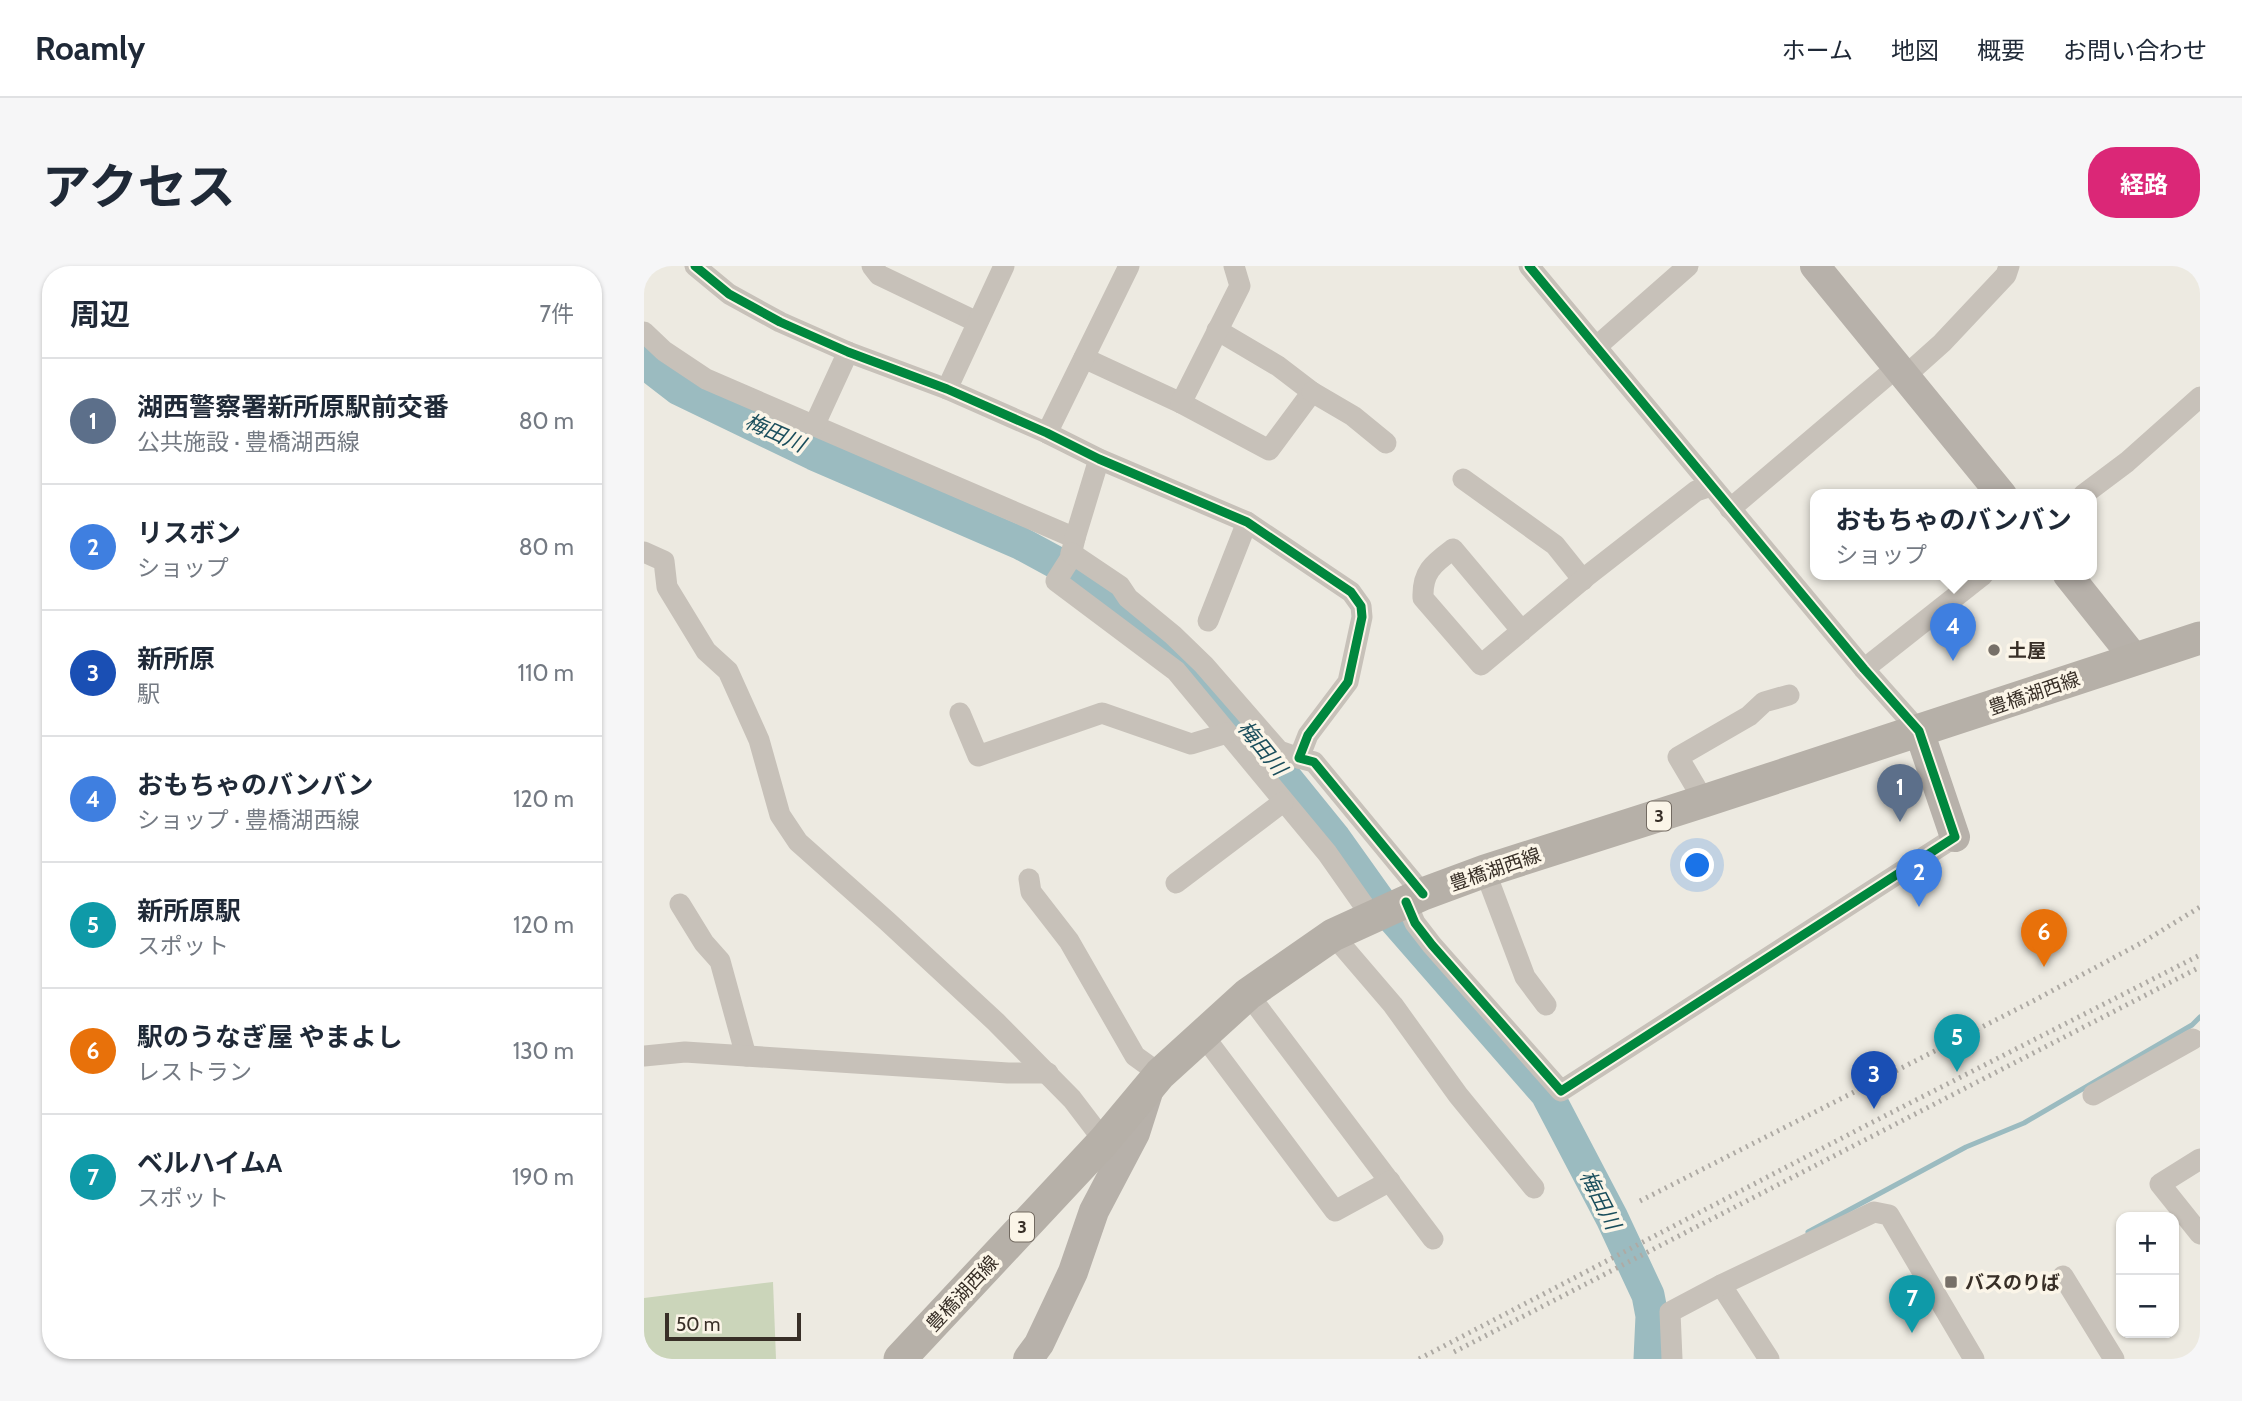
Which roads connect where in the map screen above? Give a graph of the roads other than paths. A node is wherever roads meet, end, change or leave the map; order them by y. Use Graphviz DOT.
graph roads {
  1 [pos="695,266"];
  2 [pos="1004,266"];
  3 [pos="1129,266"];
  4 [pos="1234,266"];
  5 [pos="1529,266"];
  6 [pos="1688,266"];
  7 [pos="1815,266"];
  8 [pos="2009,266"];
  9 [pos="878,269"];
  10 [pos="722,274"];
  11 [pos="977,322"];
  12 [pos="1217,330"];
  13 [pos="644,332"];
  14 [pos="1596,347"];
  15 [pos="848,352"];
  16 [pos="1084,358"];
  17 [pos="1900,372"];
  18 [pos="947,389"];
  19 [pos="1312,392"];
  20 [pos="2200,397"];
  21 [pos="1181,402"];
  22 [pos="814,426"];
  23 [pos="1047,433"];
  24 [pos="1386,443"];
  25 [pos="1098,459"];
  26 [pos="1463,479"];
  27 [pos="1711,485"];
  28 [pos="1997,489"];
  29 [pos="2091,489"];
  30 [pos="1730,509"];
  31 [pos="1247,522"];
  32 [pos="1072,550"];
  33 [pos="644,552"];
  34 [pos="1583,580"];
  35 [pos="1977,580"];
  36 [pos="2072,580"];
  37 [pos="1208,621"];
  38 [pos="1522,631"];
  39 [pos="2200,638"];
  40 [pos="2135,659"];
  41 [pos="1864,669"];
  42 [pos="1789,695"];
  43 [pos="960,713"];
  44 [pos="1919,731"];
  45 [pos="1227,733"];
  46 [pos="1299,758"];
  47 [pos="1704,801"];
  48 [pos="1283,802"];
  49 [pos="1955,837"];
  50 [pos="1485,871"];
  51 [pos="1029,879"];
  52 [pos="1176,883"];
  53 [pos="680,904"];
  54 [pos="1395,906"];
  55 [pos="1333,936"];
  56 [pos="1248,994"];
  57 [pos="1546,1005"];
  58 [pos="1203,1035"];
  59 [pos="2198,1041"];
  60 [pos="644,1056"];
  61 [pos="746,1056"];
  62 [pos="1048,1073"];
  63 [pos="1155,1079"];
  64 [pos="2093,1095"];
  65 [pos="1104,1141"];
  66 [pos="2200,1159"];
  67 [pos="1390,1181"];
  68 [pos="1534,1188"];
  69 [pos="2200,1234"];
  70 [pos="1433,1239"];
  71 [pos="2063,1276"];
  72 [pos="1721,1284"];
  73 [pos="900,1359"];
  74 [pos="1028,1359"];
  75 [pos="1672,1359"];
  76 [pos="1769,1359"];
  77 [pos="1974,1359"];
  78 [pos="2114,1359"];
  1 -- 10 [label="street"];
  2 -- 11 [label="street"];
  3 -- 16 [label="street"];
  4 -- 12 [label="street"];
  5 -- 14 [label="street"];
  6 -- 14 [label="street"];
  7 -- 17 [label="street"];
  8 -- 17 [label="street"];
  9 -- 11 [label="street"];
  10 -- 15 [label="street"];
  11 -- 18 [label="street"];
  12 -- 19 [label="street"];
  12 -- 21 [label="street"];
  13 -- 22 [label="street"];
  14 -- 27 [label="street"];
  15 -- 18 [label="street"];
  15 -- 22 [label="street"];
  16 -- 21 [label="street"];
  16 -- 23 [label="street"];
  17 -- 28 [label="street"];
  17 -- 30 [label="street"];
  18 -- 23 [label="street"];
  19 -- 21 [label="street"];
  19 -- 24 [label="street"];
  20 -- 29 [label="street"];
  22 -- 32 [label="street"];
  23 -- 25 [label="street"];
  25 -- 31 [label="street"];
  25 -- 32 [label="street"];
  26 -- 34 [label="street"];
  27 -- 30 [label="street"];
  27 -- 34 [label="street"];
  30 -- 41 [label="street"];
  31 -- 37 [label="street"];
  31 -- 46 [label="street"];
  32 -- 45 [label="street"];
  32 -- 46 [label="street"];
  33 -- 62 [label="street"];
  34 -- 38 [label="street"];
  35 -- 41 [label="street"];
  36 -- 40 [label="street"];
  38 -- 38 [label="street"];
  39 -- 40 [label="main road, 豊橋湖西線 / 3"];
  40 -- 44 [label="main road, 豊橋湖西線 / 3"];
  41 -- 44 [label="street"];
  42 -- 47 [label="street"];
  43 -- 45 [label="street"];
  44 -- 47 [label="main road, 豊橋湖西線 / 3"];
  44 -- 49 [label="street"];
  45 -- 48 [label="street"];
  46 -- 54 [label="street"];
  47 -- 50 [label="main road, 豊橋湖西線 / 3"];
  48 -- 52 [label="street"];
  48 -- 54 [label="street"];
  49 -- 54 [label="street"];
  50 -- 54 [label="main road, 豊橋湖西線 / 3"];
  50 -- 57 [label="street"];
  51 -- 63 [label="street"];
  53 -- 61 [label="street"];
  54 -- 55 [label="main road, 豊橋湖西線 / 3"];
  55 -- 56 [label="main road, 豊橋湖西線 / 3"];
  55 -- 68 [label="street"];
  56 -- 58 [label="main road, 豊橋湖西線 / 3"];
  56 -- 67 [label="street"];
  58 -- 63 [label="main road, 豊橋湖西線 / 3"];
  58 -- 67 [label="street"];
  59 -- 64 [label="street"];
  60 -- 61 [label="street"];
  61 -- 62 [label="street"];
  62 -- 65 [label="street"];
  63 -- 65 [label="main road, 豊橋湖西線 / 3"];
  63 -- 74 [label="street"];
  65 -- 73 [label="main road, 豊橋湖西線 / 3"];
  66 -- 69 [label="street"];
  67 -- 70 [label="street"];
  71 -- 78 [label="street"];
  72 -- 75 [label="street"];
  72 -- 76 [label="street"];
  72 -- 77 [label="street"];
}
